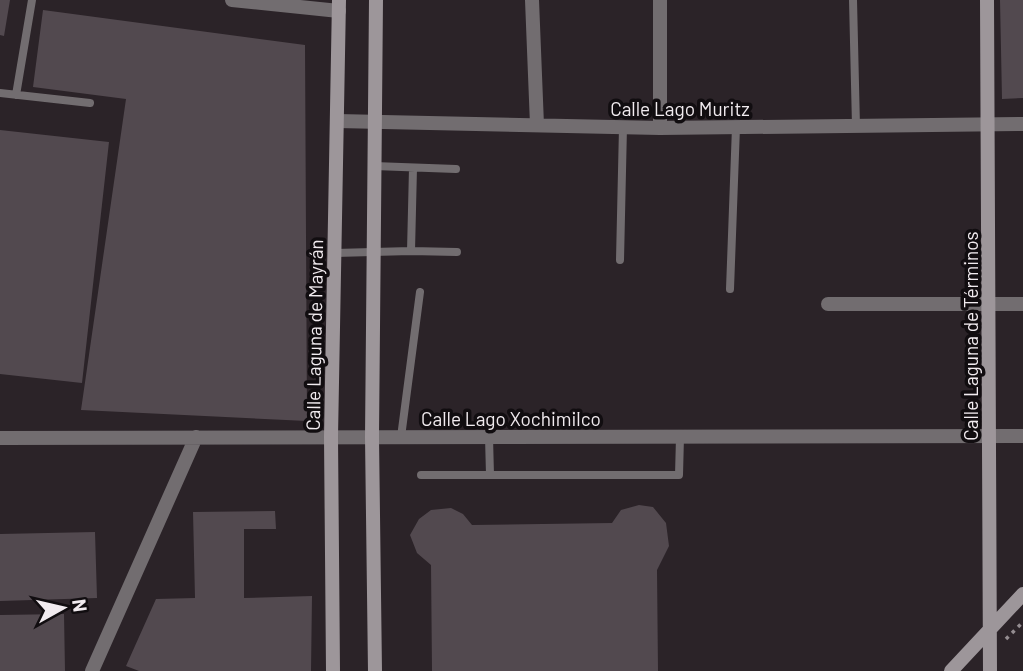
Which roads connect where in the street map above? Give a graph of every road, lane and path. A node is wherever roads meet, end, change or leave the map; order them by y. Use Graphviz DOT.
graph roads {
  1 [pos="32,0"];
  2 [pos="232,0"];
  3 [pos="376,0"];
  4 [pos="532,0"];
  5 [pos="660,0"];
  6 [pos="853,0"];
  7 [pos="987,0"];
  8 [pos="339,6"];
  9 [pos="0,93"];
  10 [pos="16,95"];
  11 [pos="90,103"];
  12 [pos="337,121"];
  13 [pos="374,121"];
  14 [pos="988,124"];
  15 [pos="1023,124"];
  16 [pos="537,125"];
  17 [pos="856,126"];
  18 [pos="623,127"];
  19 [pos="736,127"];
  20 [pos="660,128"];
  21 [pos="374,166"];
  22 [pos="413,168"];
  23 [pos="456,169"];
  24 [pos="411,251"];
  25 [pos="373,252"];
  26 [pos="457,252"];
  27 [pos="335,253"];
  28 [pos="620,260"];
  29 [pos="730,289"];
  30 [pos="420,292"];
  31 [pos="828,304"];
  32 [pos="1023,304"];
  33 [pos="989,305"];
  34 [pos="990,436"];
  35 [pos="1023,436"];
  36 [pos="196,437"];
  37 [pos="331,437"];
  38 [pos="372,437"];
  39 [pos="401,437"];
  40 [pos="489,437"];
  41 [pos="680,437"];
  42 [pos="0,438"];
  43 [pos="421,475"];
  44 [pos="489,475"];
  45 [pos="1023,594"];
  46 [pos="990,630"];
  47 [pos="92,671"];
  48 [pos="333,671"];
  49 [pos="375,671"];
  50 [pos="951,671"];
  51 [pos="989,671"];
  1 -- 10 [label="lane"];
  2 -- 8 [label="street"];
  3 -- 13 [label="street"];
  4 -- 16 [label="street"];
  5 -- 20 [label="street"];
  6 -- 17 [label="lane"];
  7 -- 14 [label="street, Calle Laguna de Términos"];
  8 -- 12 [label="street, Calle Laguna de Mayrán"];
  9 -- 10 [label="lane"];
  10 -- 11 [label="lane"];
  12 -- 13 [label="street, Calle Lago Muritz"];
  12 -- 27 [label="street, Calle Laguna de Mayrán"];
  13 -- 16 [label="street, Calle Lago Muritz"];
  13 -- 21 [label="street"];
  14 -- 15 [label="street, Calle Lago Muritz"];
  14 -- 17 [label="street, Calle Lago Muritz"];
  14 -- 33 [label="street, Calle Laguna de Términos"];
  16 -- 18 [label="street, Calle Lago Muritz"];
  17 -- 19 [label="street, Calle Lago Muritz"];
  18 -- 20 [label="street, Calle Lago Muritz"];
  18 -- 28 [label="lane"];
  19 -- 20 [label="street, Calle Lago Muritz"];
  19 -- 29 [label="lane"];
  21 -- 22 [label="lane"];
  21 -- 25 [label="street"];
  22 -- 23 [label="lane"];
  22 -- 24 [label="lane"];
  24 -- 25 [label="lane"];
  24 -- 26 [label="lane"];
  25 -- 27 [label="lane"];
  25 -- 38 [label="street"];
  27 -- 37 [label="street, Calle Laguna de Mayrán"];
  30 -- 39 [label="lane"];
  31 -- 33 [label="street"];
  32 -- 33 [label="street"];
  33 -- 34 [label="street, Calle Laguna de Términos"];
  34 -- 35 [label="street, Calle Lago Xochimilco"];
  34 -- 41 [label="street, Calle Lago Xochimilco"];
  34 -- 46 [label="street, Calle Laguna de Términos"];
  36 -- 37 [label="street, Calle Lago Xochimilco"];
  36 -- 42 [label="street, Calle Lago Xochimilco"];
  36 -- 47 [label="street"];
  37 -- 38 [label="street, Calle Lago Xochimilco"];
  37 -- 48 [label="street, Calle Laguna de Mayrán"];
  38 -- 39 [label="street, Calle Lago Xochimilco"];
  38 -- 49 [label="street"];
  39 -- 40 [label="street, Calle Lago Xochimilco"];
  40 -- 41 [label="street, Calle Lago Xochimilco"];
  40 -- 44 [label="lane"];
  41 -- 44 [label="lane"];
  43 -- 44 [label="lane"];
  45 -- 46 [label="street"];
  46 -- 50 [label="street"];
  46 -- 51 [label="street, Calle Laguna de Términos"];
}
